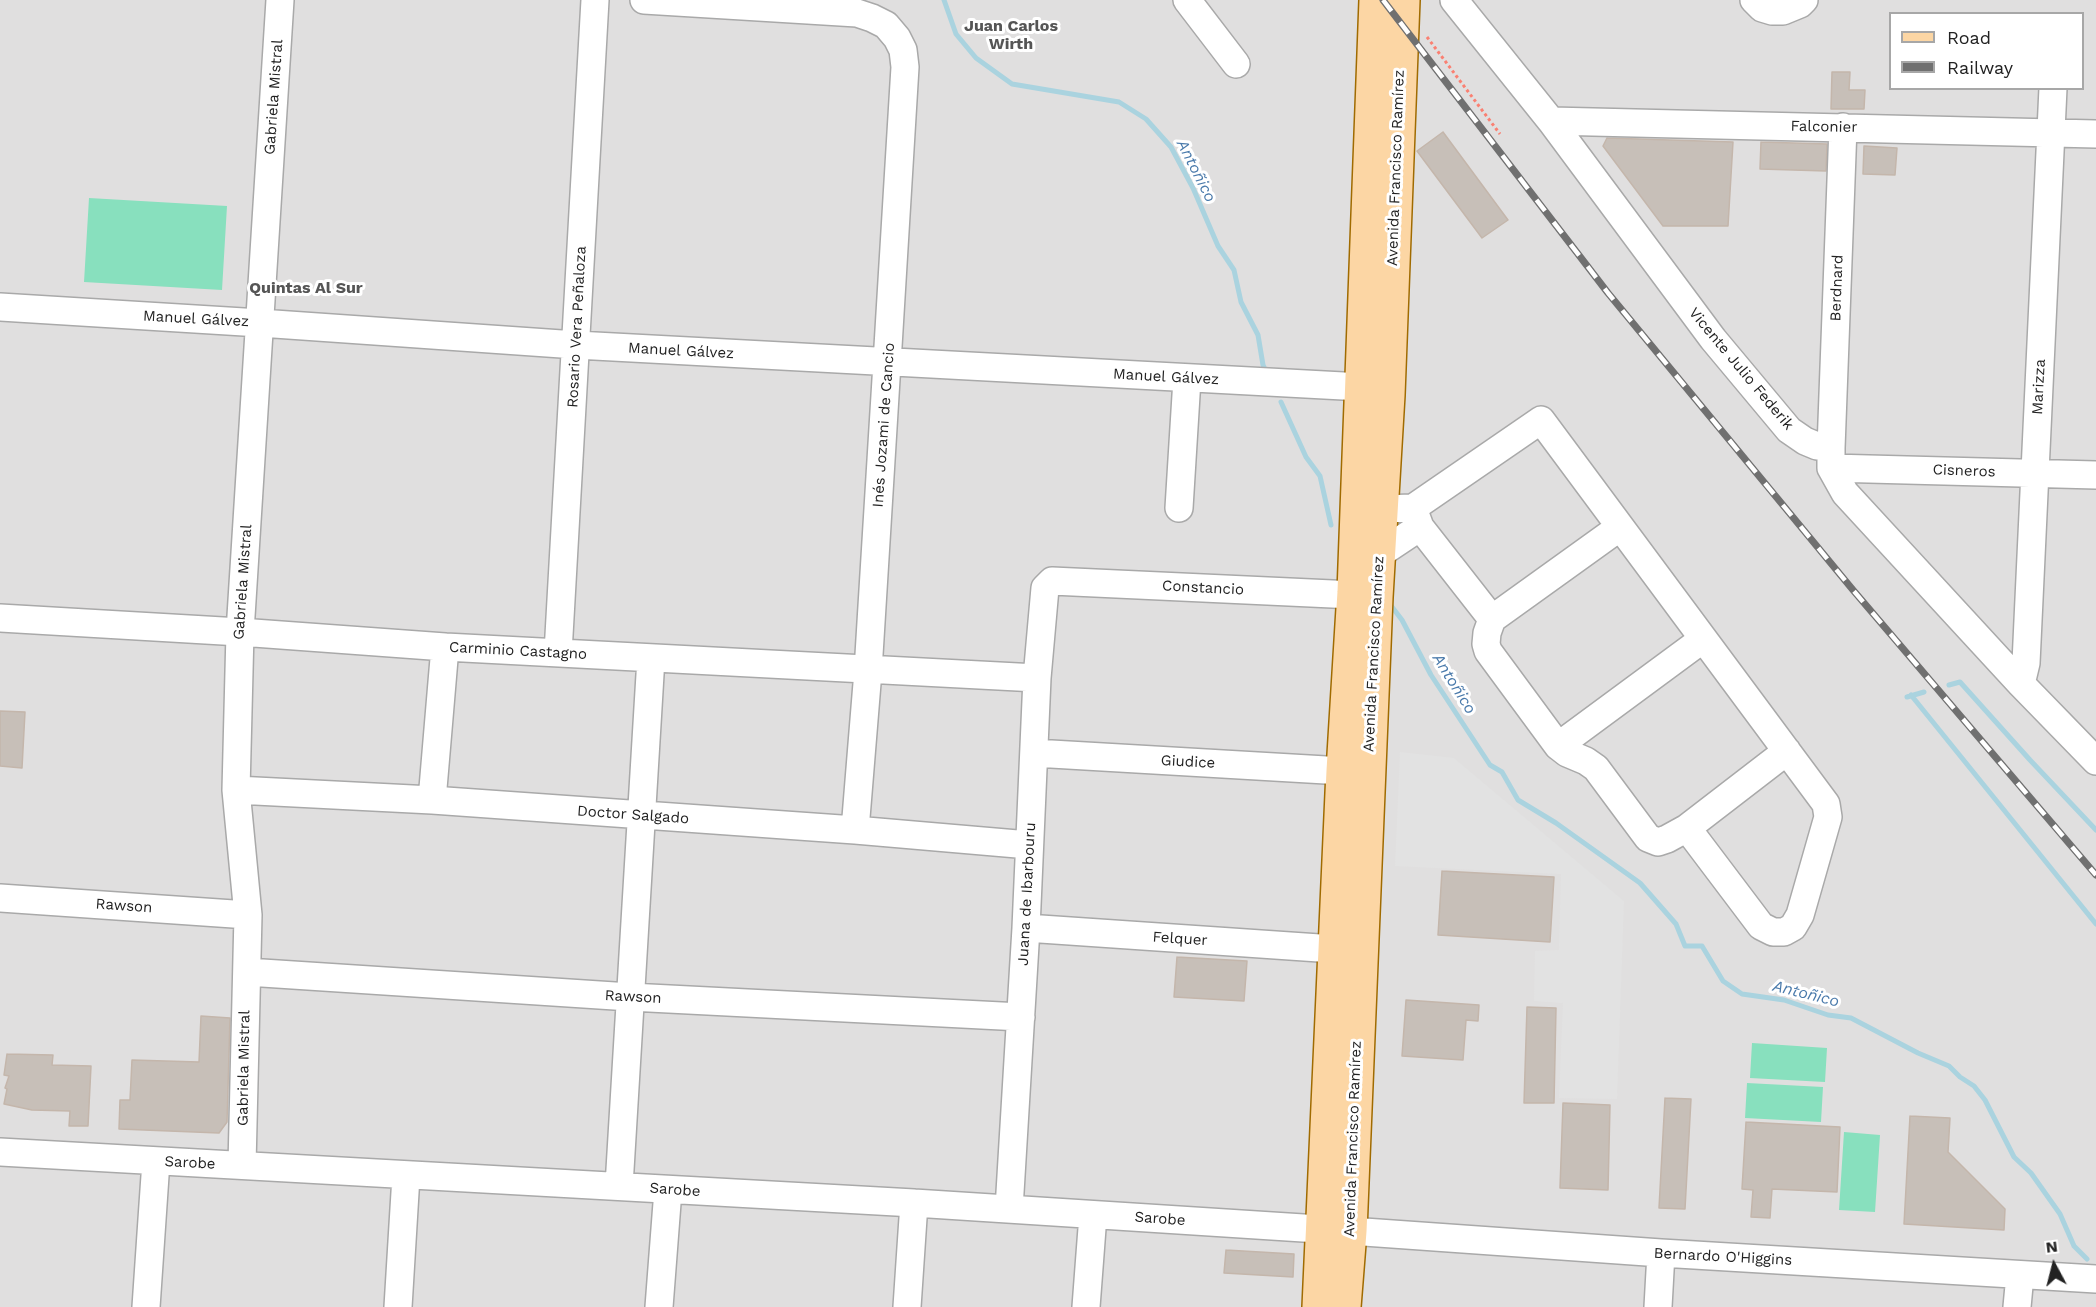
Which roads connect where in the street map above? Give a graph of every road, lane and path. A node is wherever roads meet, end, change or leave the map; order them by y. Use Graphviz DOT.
graph roads {
  1 [pos="280,0"];
  2 [pos="595,0"];
  3 [pos="644,0"];
  4 [pos="1186,0"];
  5 [pos="1376,0"];
  6 [pos="1402,0"];
  7 [pos="1454,0"];
  8 [pos="1755,0"];
  9 [pos="1804,0"];
  10 [pos="1431,29"];
  11 [pos="1236,64"];
  12 [pos="2053,90"];
  13 [pos="1551,121"];
  14 [pos="1843,127"];
  15 [pos="2051,133"];
  16 [pos="1500,134"];
  17 [pos="2096,134"];
  18 [pos="0,308"];
  19 [pos="260,323"];
  20 [pos="576,345"];
  21 [pos="888,363"];
  22 [pos="1187,378"];
  23 [pos="1362,387"];
  24 [pos="1831,458"];
  25 [pos="2034,473"];
  26 [pos="2096,475"];
  27 [pos="1179,508"];
  28 [pos="1381,509"];
  29 [pos="1416,517"];
  30 [pos="1620,527"];
  31 [pos="1378,555"];
  32 [pos="1052,581"];
  33 [pos="1354,595"];
  34 [pos="0,618"];
  35 [pos="1491,619"];
  36 [pos="240,632"];
  37 [pos="1702,639"];
  38 [pos="445,647"];
  39 [pos="558,653"];
  40 [pos="651,658"];
  41 [pos="868,671"];
  42 [pos="1037,678"];
  43 [pos="2021,684"];
  44 [pos="1558,746"];
  45 [pos="1787,752"];
  46 [pos="1034,753"];
  47 [pos="2096,761"];
  48 [pos="1343,771"];
  49 [pos="236,790"];
  50 [pos="432,800"];
  51 [pos="641,816"];
  52 [pos="1687,828"];
  53 [pos="855,830"];
  54 [pos="1029,845"];
  55 [pos="0,898"];
  56 [pos="248,915"];
  57 [pos="1026,928"];
  58 [pos="1334,949"];
  59 [pos="247,972"];
  60 [pos="630,997"];
  61 [pos="1021,1017"];
  62 [pos="0,1152"];
  63 [pos="156,1161"];
  64 [pos="242,1165"];
  65 [pos="406,1176"];
  66 [pos="619,1186"];
  67 [pos="668,1190"];
  68 [pos="914,1203"];
  69 [pos="1009,1209"];
  70 [pos="1093,1215"];
  71 [pos="1336,1230"];
  72 [pos="1661,1253"];
  73 [pos="2020,1275"];
  74 [pos="2096,1279"];
  75 [pos="146,1307"];
  76 [pos="398,1307"];
  77 [pos="659,1307"];
  78 [pos="907,1307"];
  79 [pos="1086,1307"];
  80 [pos="1319,1307"];
  81 [pos="1344,1307"];
  82 [pos="1658,1307"];
  83 [pos="2017,1307"];
  1 -- 19 [label="street, Gabriela Mistral"];
  2 -- 20 [label="street, Rosario Vera Peñaloza"];
  3 -- 21 [label="street, Inés Jozami de Cancio"];
  4 -- 11 [label="street"];
  5 -- 23 [label="main road, Avenida Francisco Ramírez"];
  6 -- 28 [label="main road, Avenida Francisco Ramírez"];
  7 -- 13 [label="street, Vicente Julio Federik"];
  8 -- 9 [label="street"];
  10 -- 16 [label="path"];
  12 -- 15 [label="street, Marizza"];
  13 -- 14 [label="street, Falconier"];
  13 -- 24 [label="street, Vicente Julio Federik"];
  14 -- 15 [label="street, Falconier"];
  14 -- 24 [label="street, Berdnard"];
  15 -- 17 [label="street, Falconier"];
  15 -- 25 [label="street, Marizza"];
  18 -- 19 [label="street, Manuel Gálvez"];
  19 -- 20 [label="street, Manuel Gálvez"];
  19 -- 36 [label="street, Gabriela Mistral"];
  20 -- 21 [label="street, Manuel Gálvez"];
  20 -- 39 [label="street, Rosario Vera Peñaloza"];
  21 -- 22 [label="street, Manuel Gálvez"];
  21 -- 41 [label="street, Inés Jozami de Cancio"];
  22 -- 23 [label="street, Manuel Gálvez"];
  22 -- 27 [label="street"];
  23 -- 33 [label="main road, Avenida Francisco Ramírez"];
  24 -- 25 [label="street, Cisneros"];
  24 -- 43 [label="street"];
  25 -- 26 [label="street, Cisneros"];
  25 -- 43 [label="street, Marizza"];
  28 -- 29 [label="street"];
  28 -- 31 [label="main road, Avenida Francisco Ramírez"];
  29 -- 30 [label="street"];
  29 -- 31 [label="street"];
  29 -- 35 [label="street"];
  30 -- 35 [label="street"];
  30 -- 37 [label="street"];
  31 -- 71 [label="main road, Avenida Francisco Ramírez"];
  32 -- 33 [label="street, Constancio"];
  32 -- 42 [label="street, Juana de Ibarbouru"];
  33 -- 48 [label="main road, Avenida Francisco Ramírez"];
  34 -- 36 [label="street, Carminio Castagno"];
  35 -- 44 [label="street"];
  36 -- 38 [label="street, Carminio Castagno"];
  36 -- 49 [label="street, Gabriela Mistral"];
  37 -- 44 [label="street"];
  37 -- 45 [label="street"];
  38 -- 39 [label="street, Carminio Castagno"];
  38 -- 50 [label="street"];
  39 -- 40 [label="street, Carminio Castagno"];
  40 -- 41 [label="street, Carminio Castagno"];
  40 -- 51 [label="street"];
  41 -- 42 [label="street, Carminio Castagno"];
  41 -- 53 [label="street, Inés Jozami de Cancio"];
  42 -- 46 [label="street, Juana de Ibarbouru"];
  43 -- 47 [label="street"];
  44 -- 52 [label="street"];
  45 -- 52 [label="street"];
  45 -- 52 [label="street"];
  46 -- 48 [label="street, Giudice"];
  46 -- 54 [label="street, Juana de Ibarbouru"];
  48 -- 58 [label="main road, Avenida Francisco Ramírez"];
  49 -- 50 [label="street, Doctor Salgado"];
  49 -- 56 [label="street, Gabriela Mistral"];
  50 -- 51 [label="street, Doctor Salgado"];
  51 -- 53 [label="street, Doctor Salgado"];
  51 -- 60 [label="street"];
  53 -- 54 [label="street, Doctor Salgado"];
  54 -- 57 [label="street, Juana de Ibarbouru"];
  55 -- 56 [label="street, Rawson"];
  56 -- 59 [label="street, Gabriela Mistral"];
  57 -- 58 [label="street, Felquer"];
  57 -- 61 [label="street, Juana de Ibarbouru"];
  58 -- 71 [label="main road, Avenida Francisco Ramírez"];
  59 -- 60 [label="street, Rawson"];
  59 -- 64 [label="street, Gabriela Mistral"];
  60 -- 61 [label="street, Rawson"];
  60 -- 66 [label="street"];
  61 -- 69 [label="street, Juana de Ibarbouru"];
  62 -- 63 [label="street, Sarobe"];
  63 -- 64 [label="street, Sarobe"];
  63 -- 75 [label="street"];
  64 -- 65 [label="street, Sarobe"];
  65 -- 66 [label="street, Sarobe"];
  65 -- 76 [label="street"];
  66 -- 67 [label="street, Sarobe"];
  67 -- 68 [label="street, Sarobe"];
  67 -- 77 [label="street"];
  68 -- 69 [label="street, Sarobe"];
  68 -- 78 [label="street"];
  69 -- 70 [label="street, Sarobe"];
  70 -- 71 [label="street, Sarobe"];
  70 -- 79 [label="street"];
  71 -- 72 [label="street, Bernardo O'Higgins"];
  71 -- 80 [label="main road, Avenida Francisco Ramírez"];
  71 -- 81 [label="main road, Avenida Francisco Ramírez"];
  72 -- 73 [label="street, Bernardo O'Higgins"];
  72 -- 82 [label="street"];
  73 -- 74 [label="street, Bernardo O'Higgins"];
  73 -- 83 [label="street"];
}
